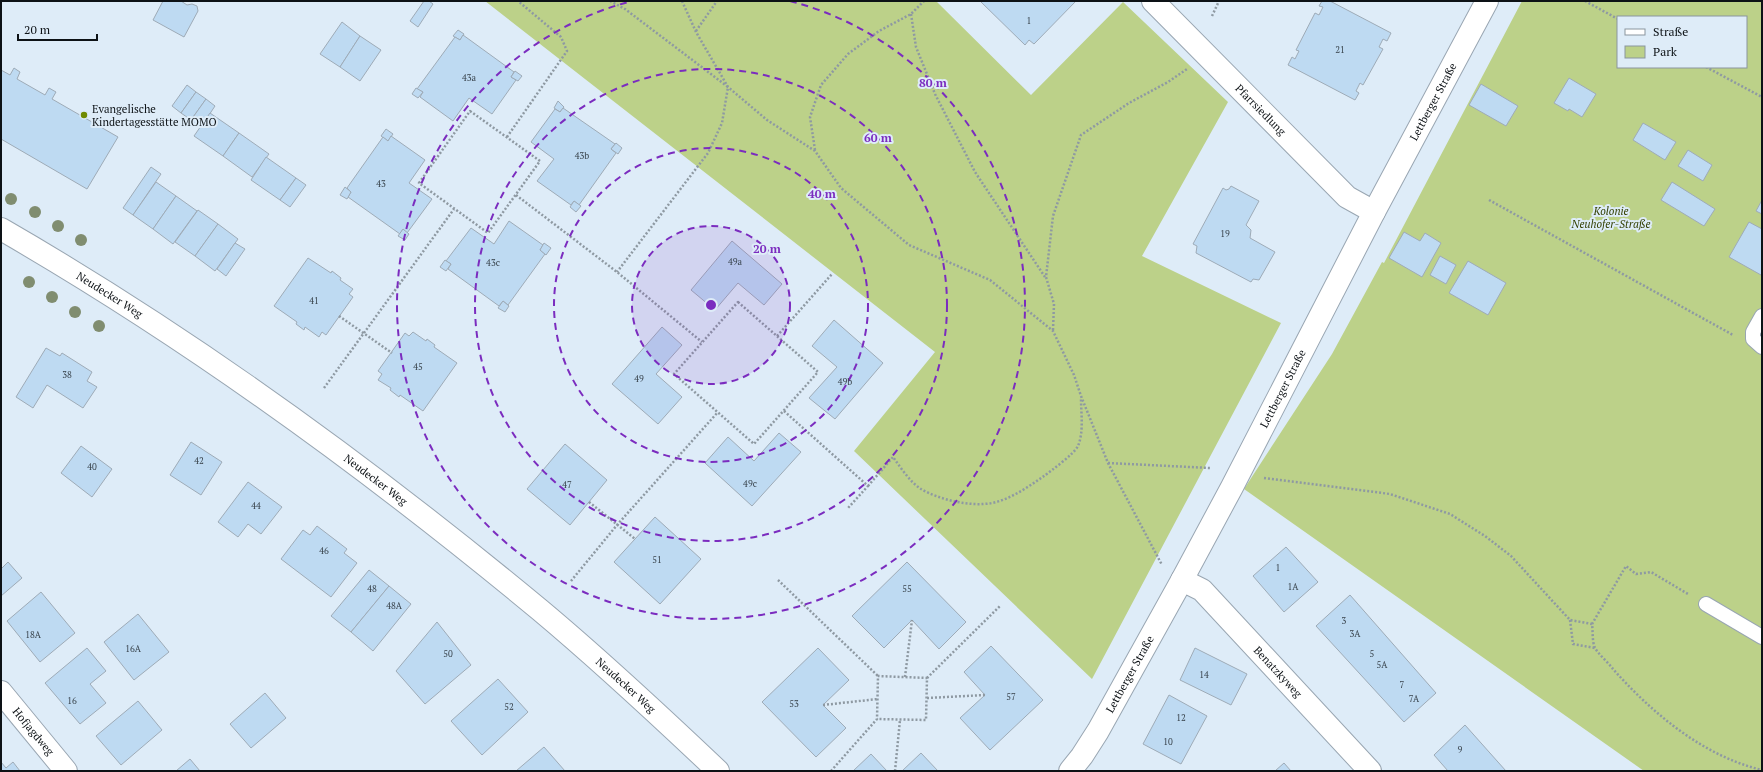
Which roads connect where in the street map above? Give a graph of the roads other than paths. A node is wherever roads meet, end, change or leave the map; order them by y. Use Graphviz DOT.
graph roads {
  1 [pos="1153,1"];
  2 [pos="1487,1"];
  3 [pos="1374,212"];
  4 [pos="1,229"];
  5 [pos="1762,316"];
  6 [pos="1758,343"];
  7 [pos="1182,580"];
  8 [pos="1706,604"];
  9 [pos="1762,637"];
  10 [pos="1,692"];
  11 [pos="66,771"];
  12 [pos="718,771"];
  13 [pos="1070,771"];
  14 [pos="1370,771"];
  1 -- 3 [label="street, Pfarrsiedlung"];
  2 -- 3 [label="street, Lettberger Straße"];
  3 -- 7 [label="street, Lettberger Straße"];
  4 -- 12 [label="street, Neudecker Weg"];
  5 -- 6 [label="lane"];
  7 -- 13 [label="street, Lettberger Straße"];
  7 -- 14 [label="street, Benatzkyweg"];
  8 -- 9 [label="lane"];
  10 -- 11 [label="street, Hofjagdweg"];
}
